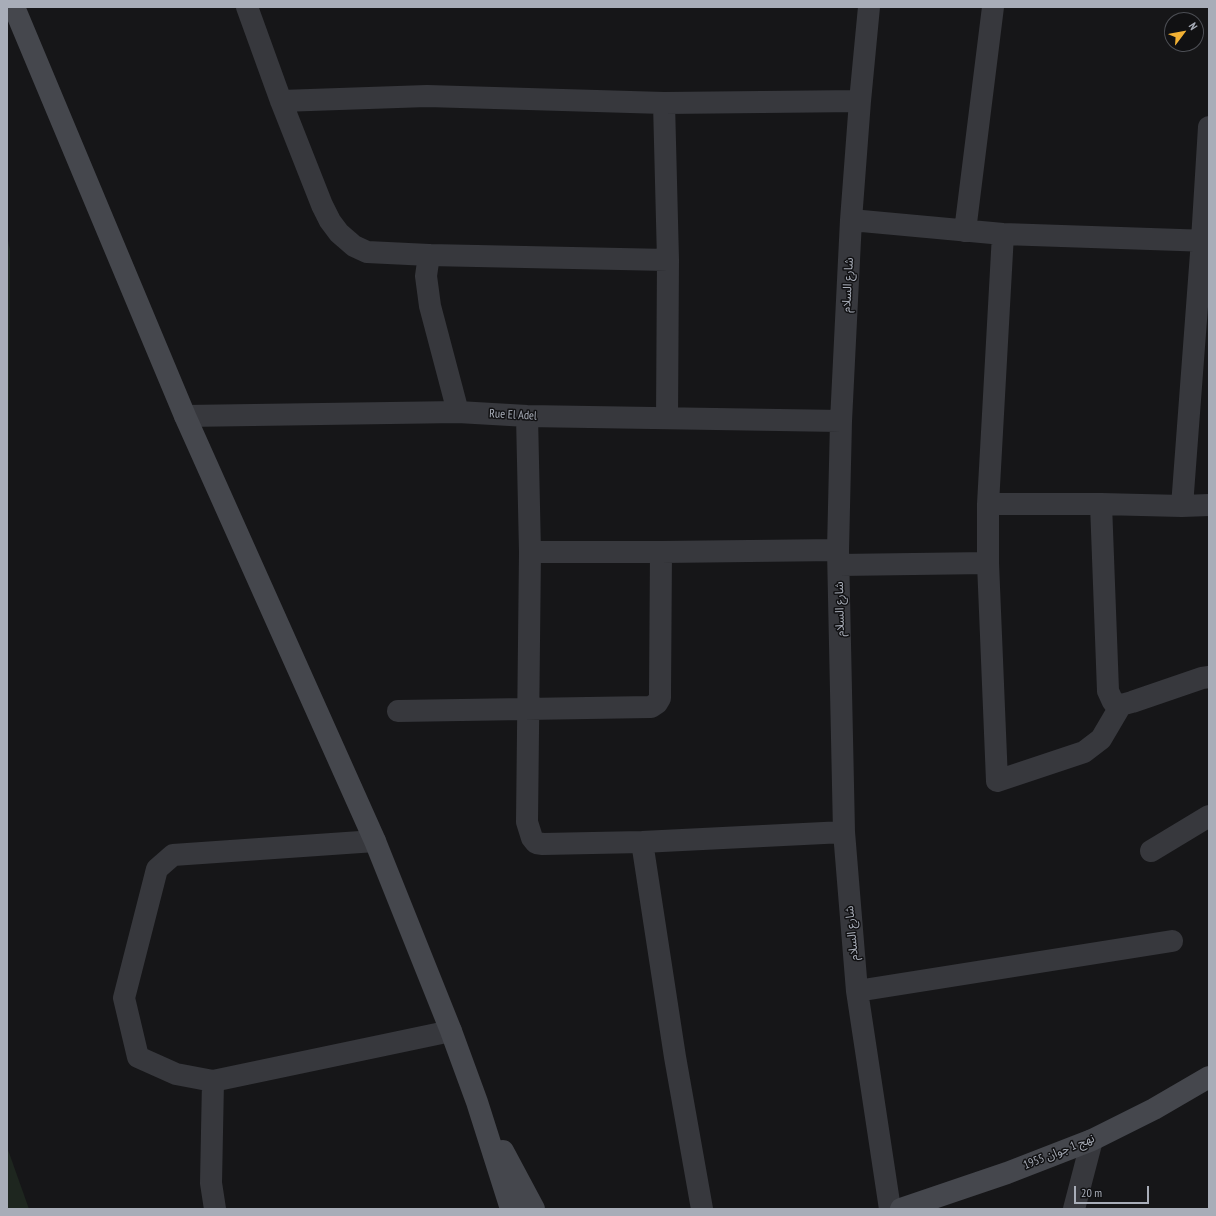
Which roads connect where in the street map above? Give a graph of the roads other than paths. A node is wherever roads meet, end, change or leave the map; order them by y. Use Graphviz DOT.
graph roads {
  1 [pos="14,7"];
  2 [pos="247,7"];
  3 [pos="869,7"];
  4 [pos="993,7"];
  5 [pos="281,101"];
  6 [pos="860,101"];
  7 [pos="664,102"];
  8 [pos="1209,128"];
  9 [pos="851,220"];
  10 [pos="965,231"];
  11 [pos="1003,234"];
  12 [pos="1206,240"];
  13 [pos="429,255"];
  14 [pos="668,260"];
  15 [pos="458,412"];
  16 [pos="185,416"];
  17 [pos="527,416"];
  18 [pos="667,418"];
  19 [pos="841,421"];
  20 [pos="988,504"];
  21 [pos="1101,504"];
  22 [pos="1209,505"];
  23 [pos="1182,506"];
  24 [pos="530,552"];
  25 [pos="661,552"];
  26 [pos="838,558"];
  27 [pos="988,563"];
  28 [pos="1209,678"];
  29 [pos="1121,705"];
  30 [pos="528,710"];
  31 [pos="398,711"];
  32 [pos="1209,816"];
  33 [pos="844,832"];
  34 [pos="374,841"];
  35 [pos="642,842"];
  36 [pos="1151,851"];
  37 [pos="1172,941"];
  38 [pos="857,991"];
  39 [pos="451,1031"];
  40 [pos="1209,1077"];
  41 [pos="213,1081"];
  42 [pos="477,1102"];
  43 [pos="1092,1140"];
  44 [pos="215,1209"];
  45 [pos="511,1209"];
  46 [pos="534,1209"];
  47 [pos="702,1209"];
  48 [pos="890,1209"];
  49 [pos="901,1209"];
  50 [pos="1074,1209"];
  1 -- 16 [label="main road"];
  2 -- 5 [label="street"];
  3 -- 6 [label="street, شارع السلام"];
  4 -- 10 [label="street"];
  5 -- 7 [label="street"];
  5 -- 13 [label="street"];
  6 -- 7 [label="street"];
  6 -- 9 [label="street, شارع السلام"];
  7 -- 14 [label="street"];
  8 -- 12 [label="street"];
  9 -- 10 [label="street"];
  9 -- 19 [label="street, شارع السلام"];
  10 -- 11 [label="street"];
  11 -- 12 [label="street"];
  11 -- 20 [label="street"];
  12 -- 23 [label="street"];
  13 -- 14 [label="street"];
  13 -- 15 [label="street"];
  14 -- 18 [label="street"];
  15 -- 16 [label="street, Rue El Adel"];
  15 -- 17 [label="street, Rue El Adel"];
  16 -- 34 [label="main road"];
  17 -- 18 [label="street, Rue El Adel"];
  17 -- 24 [label="street"];
  18 -- 19 [label="street, Rue El Adel"];
  19 -- 26 [label="street, شارع السلام"];
  20 -- 21 [label="street"];
  20 -- 27 [label="street"];
  21 -- 23 [label="street"];
  21 -- 29 [label="street"];
  22 -- 23 [label="street"];
  24 -- 25 [label="street"];
  24 -- 30 [label="street"];
  25 -- 26 [label="street"];
  25 -- 30 [label="street"];
  26 -- 27 [label="street"];
  26 -- 33 [label="street, شارع السلام"];
  27 -- 29 [label="street"];
  28 -- 29 [label="street"];
  30 -- 31 [label="street"];
  30 -- 35 [label="street"];
  32 -- 36 [label="street"];
  33 -- 35 [label="street"];
  33 -- 38 [label="street, شارع السلام"];
  34 -- 39 [label="main road"];
  34 -- 41 [label="street"];
  35 -- 47 [label="street"];
  37 -- 38 [label="street"];
  38 -- 48 [label="street, شارع السلام"];
  39 -- 41 [label="street"];
  39 -- 42 [label="main road"];
  40 -- 43 [label="main road, نهج 1 جوان 1955"];
  41 -- 44 [label="street"];
  42 -- 45 [label="main road"];
  42 -- 46 [label="main road"];
  43 -- 49 [label="main road, نهج 1 جوان 1955"];
  43 -- 50 [label="street"];
}
